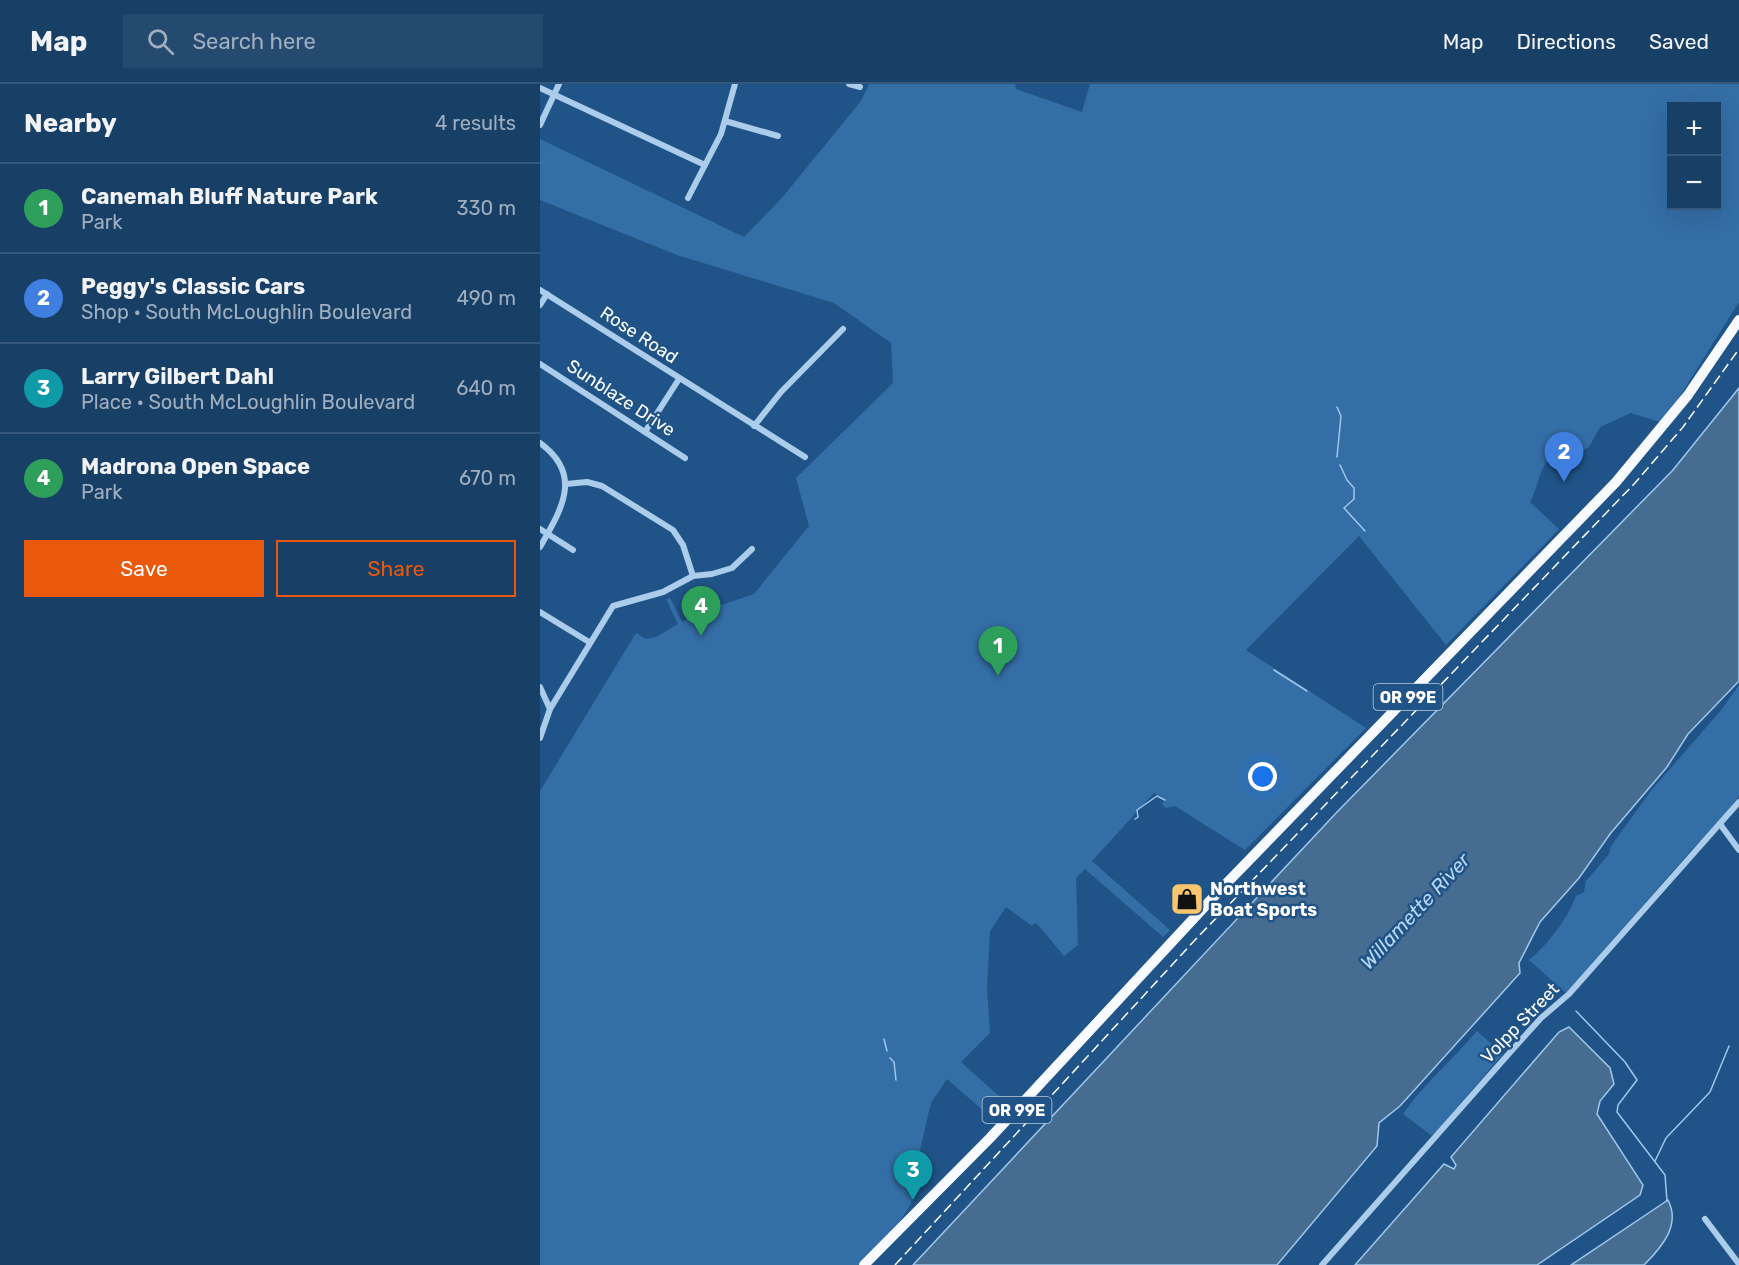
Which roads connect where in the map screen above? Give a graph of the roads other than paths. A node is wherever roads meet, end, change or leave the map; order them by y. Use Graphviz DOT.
graph roads {
  1 [pos="559,84"];
  2 [pos="735,84"];
  3 [pos="849,84"];
  4 [pos="540,87"];
  5 [pos="860,87"];
  6 [pos="554,94"];
  7 [pos="725,121"];
  8 [pos="540,125"];
  9 [pos="778,136"];
  10 [pos="705,165"];
  11 [pos="688,198"];
  12 [pos="540,290"];
  13 [pos="547,294"];
  14 [pos="540,305"];
  15 [pos="1739,320"];
  16 [pos="843,329"];
  17 [pos="540,364"];
  18 [pos="679,379"];
  19 [pos="754,426"];
  20 [pos="645,432"];
  21 [pos="540,443"];
  22 [pos="805,457"];
  23 [pos="685,458"];
  24 [pos="566,484"];
  25 [pos="540,529"];
  26 [pos="548,534"];
  27 [pos="540,547"];
  28 [pos="752,549"];
  29 [pos="573,550"];
  30 [pos="693,576"];
  31 [pos="540,612"];
  32 [pos="589,642"];
  33 [pos="540,687"];
  34 [pos="550,709"];
  35 [pos="540,738"];
  36 [pos="1739,802"];
  37 [pos="1720,824"];
  38 [pos="1739,850"];
  39 [pos="1705,1219"];
  40 [pos="1739,1264"];
  41 [pos="864,1265"];
  42 [pos="1322,1265"];
  1 -- 6 [label="street"];
  2 -- 7 [label="street"];
  3 -- 5 [label="street"];
  4 -- 6 [label="street"];
  6 -- 8 [label="street"];
  6 -- 10 [label="street"];
  7 -- 9 [label="street"];
  7 -- 10 [label="street"];
  10 -- 11 [label="street"];
  12 -- 13 [label="street, Rose Road"];
  13 -- 14 [label="street"];
  13 -- 18 [label="street, Rose Road"];
  15 -- 41 [label="highway, OR 99E"];
  16 -- 19 [label="street"];
  17 -- 20 [label="street, Sunblaze Drive"];
  18 -- 19 [label="street, Rose Road"];
  18 -- 20 [label="street"];
  19 -- 22 [label="street, Rose Road"];
  20 -- 23 [label="street, Sunblaze Drive"];
  21 -- 24 [label="street"];
  24 -- 26 [label="street"];
  24 -- 30 [label="street"];
  25 -- 26 [label="street"];
  26 -- 27 [label="street"];
  26 -- 29 [label="street"];
  28 -- 30 [label="street"];
  30 -- 32 [label="street"];
  31 -- 32 [label="street"];
  32 -- 34 [label="street"];
  33 -- 34 [label="street"];
  34 -- 35 [label="street"];
  36 -- 37 [label="street, Volpp Street"];
  37 -- 38 [label="street"];
  37 -- 42 [label="street, Volpp Street"];
  39 -- 40 [label="street"];
}
